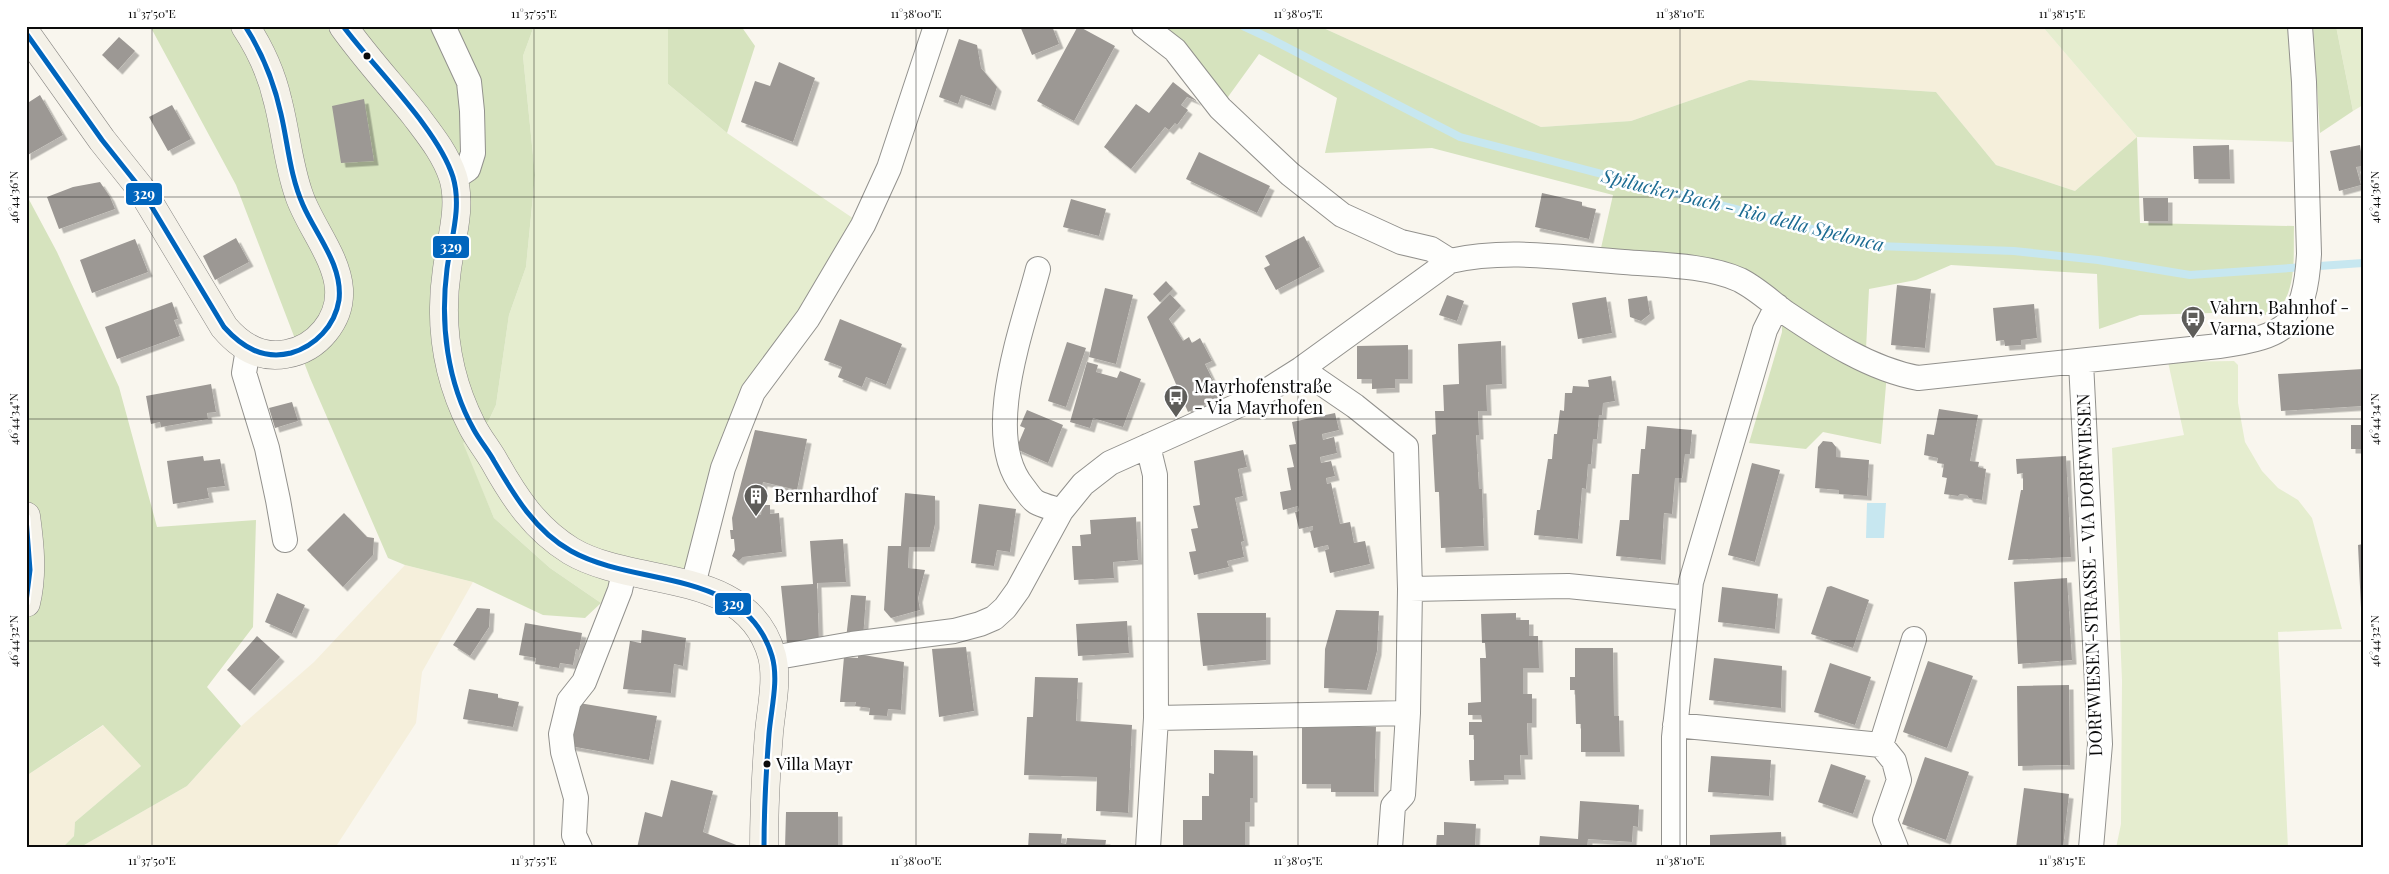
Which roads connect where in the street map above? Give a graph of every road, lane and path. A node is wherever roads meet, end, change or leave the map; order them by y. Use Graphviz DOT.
graph roads {
  1 [pos="245,26"];
  2 [pos="342,26"];
  3 [pos="443,26"];
  4 [pos="936,26"];
  5 [pos="1144,26"];
  6 [pos="2300,26"];
  7 [pos="26,33"];
  8 [pos="453,179"];
  9 [pos="1450,261"];
  10 [pos="1038,270"];
  11 [pos="1777,306"];
  12 [pos="248,349"];
  13 [pos="2081,362"];
  14 [pos="1300,369"];
  15 [pos="1148,446"];
  16 [pos="1061,511"];
  17 [pos="26,516"];
  18 [pos="284,540"];
  19 [pos="624,572"];
  20 [pos="693,585"];
  21 [pos="1410,589"];
  22 [pos="1688,598"];
  23 [pos="26,603"];
  24 [pos="1914,639"];
  25 [pos="772,658"];
  26 [pos="1408,713"];
  27 [pos="1156,718"];
  28 [pos="1676,725"];
  29 [pos="1881,745"];
  30 [pos="580,848"];
  31 [pos="764,848"];
  32 [pos="1148,848"];
  33 [pos="1390,848"];
  34 [pos="1674,848"];
  35 [pos="1896,848"];
  36 [pos="2091,848"];
  1 -- 12 [label="street"];
  2 -- 8 [label="street"];
  3 -- 8 [label="street"];
  4 -- 20 [label="street"];
  5 -- 9 [label="street"];
  6 -- 13 [label="street"];
  7 -- 12 [label="street"];
  8 -- 19 [label="street"];
  9 -- 11 [label="street"];
  9 -- 14 [label="street"];
  10 -- 16 [label="street"];
  11 -- 13 [label="street"];
  11 -- 22 [label="street"];
  12 -- 18 [label="street"];
  13 -- 36 [label="street, DORFWIESEN-STRASSE - VIA DORFWIESEN"];
  14 -- 15 [label="street"];
  14 -- 21 [label="street"];
  15 -- 16 [label="street"];
  15 -- 27 [label="street"];
  16 -- 25 [label="street"];
  17 -- 23 [label="street"];
  19 -- 20 [label="street"];
  19 -- 30 [label="street"];
  20 -- 25 [label="street"];
  21 -- 22 [label="street"];
  21 -- 26 [label="street"];
  22 -- 28 [label="street"];
  24 -- 29 [label="street"];
  25 -- 31 [label="street"];
  26 -- 27 [label="street"];
  26 -- 33 [label="street"];
  27 -- 32 [label="street"];
  28 -- 29 [label="street"];
  28 -- 34 [label="street"];
  29 -- 35 [label="street"];
}
